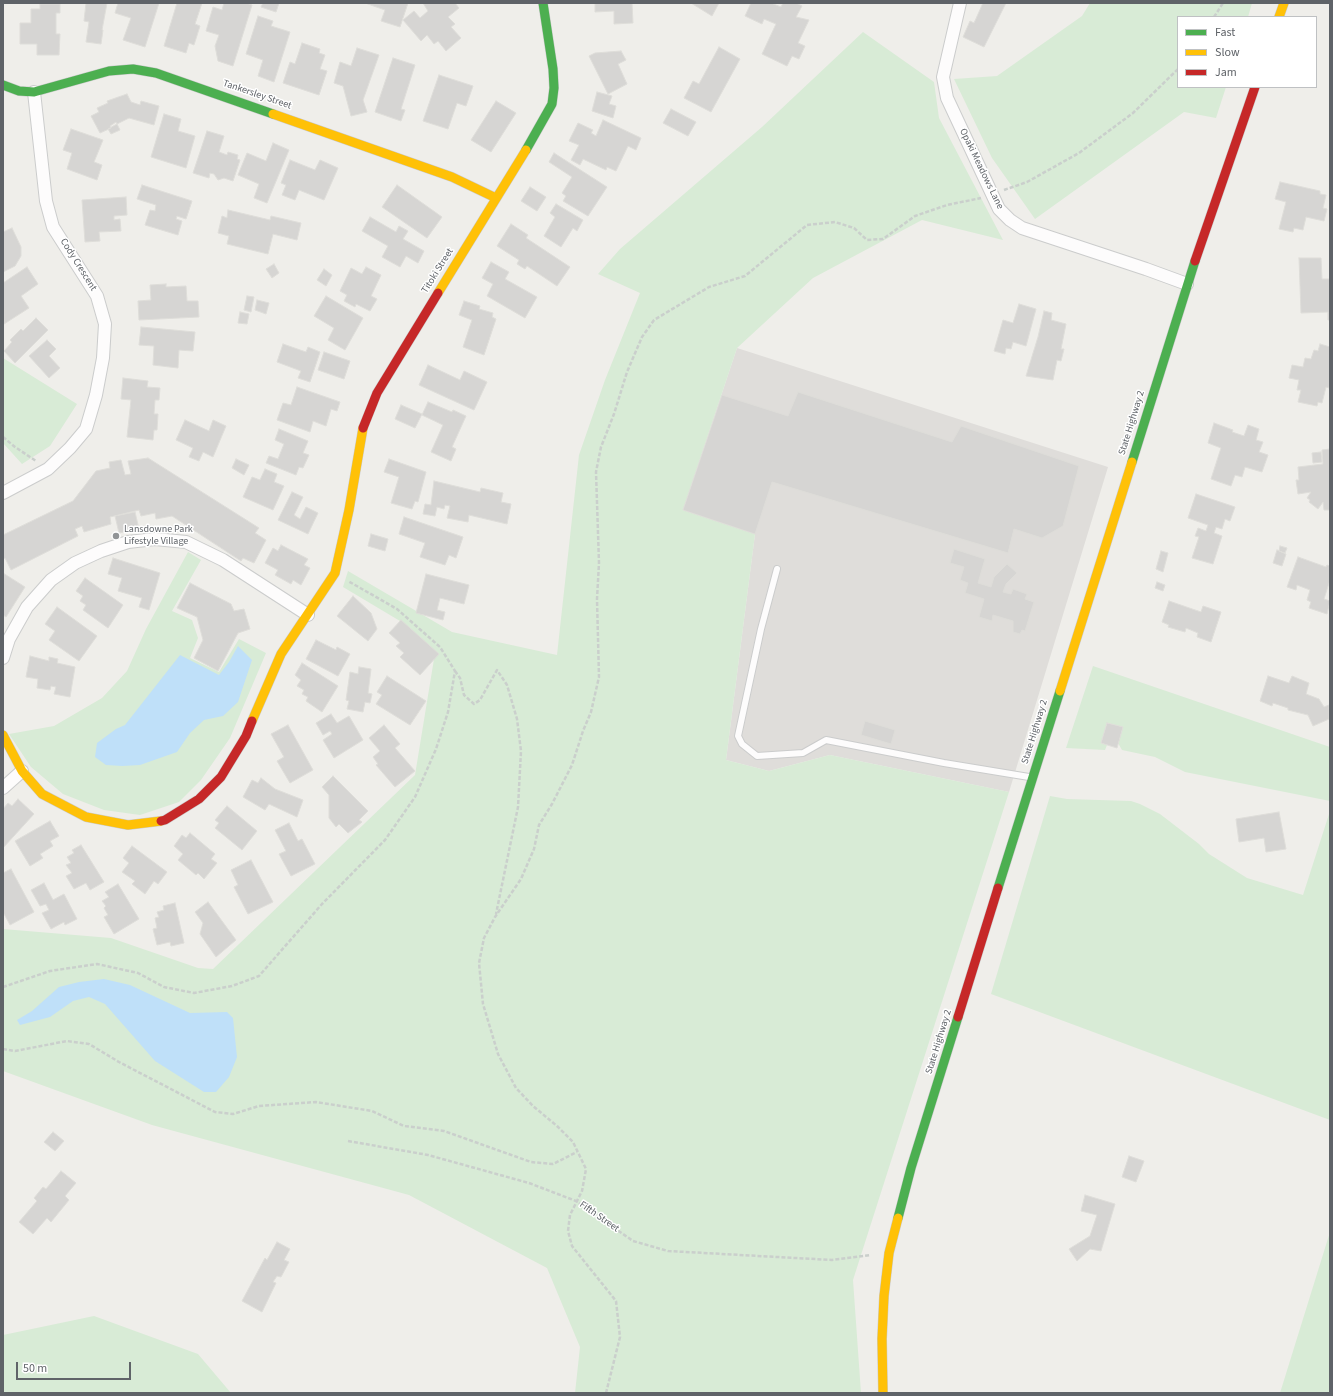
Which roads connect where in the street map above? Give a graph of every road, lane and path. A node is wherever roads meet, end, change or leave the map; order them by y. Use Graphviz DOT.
graph roads {
  1 [pos="543,3"];
  2 [pos="960,3"];
  3 [pos="1223,3"];
  4 [pos="1284,3"];
  5 [pos="1215,16"];
  6 [pos="1279,16"];
  7 [pos="1177,70"];
  8 [pos="3,85"];
  9 [pos="1255,88"];
  10 [pos="34,92"];
  11 [pos="992,195"];
  12 [pos="496,198"];
  13 [pos="1186,284"];
  14 [pos="3,436"];
  15 [pos="48,469"];
  16 [pos="3,493"];
  17 [pos="777,568"];
  18 [pos="335,573"];
  19 [pos="308,614"];
  20 [pos="6,637"];
  21 [pos="3,658"];
  22 [pos="455,671"];
  23 [pos="3,735"];
  24 [pos="22,771"];
  25 [pos="1033,778"];
  26 [pos="3,788"];
  27 [pos="495,917"];
  28 [pos="3,987"];
  29 [pos="3,1049"];
  30 [pos="348,1141"];
  31 [pos="577,1152"];
  32 [pos="576,1201"];
  33 [pos="853,1256"];
  34 [pos="606,1393"];
  35 [pos="884,1393"];
  1 -- 12 [label="main road, Titoki Street"];
  2 -- 11 [label="street, Opaki Meadows Lane"];
  3 -- 5 [label="path"];
  4 -- 6 [label="main road"];
  7 -- 11 [label="path"];
  8 -- 10 [label="main road, Tankersley Street"];
  9 -- 13 [label="main road, State Highway 2"];
  10 -- 12 [label="main road, Tankersley Street"];
  10 -- 15 [label="street, Cody Crescent"];
  11 -- 13 [label="street, Opaki Meadows Lane"];
  11 -- 27 [label="path"];
  12 -- 18 [label="main road, Titoki Street"];
  13 -- 25 [label="main road, State Highway 2"];
  14 -- 15 [label="path"];
  15 -- 16 [label="street, Cody Crescent"];
  17 -- 25 [label="lane"];
  18 -- 19 [label="main road, Titoki Street"];
  18 -- 22 [label="path"];
  19 -- 20 [label="street"];
  19 -- 24 [label="main road, Titoki Street"];
  20 -- 21 [label="street"];
  22 -- 27 [label="path"];
  22 -- 28 [label="path"];
  23 -- 24 [label="main road, Titoki Street"];
  24 -- 26 [label="street"];
  25 -- 35 [label="main road, State Highway 2"];
  27 -- 31 [label="path"];
  29 -- 31 [label="path"];
  30 -- 32 [label="path, Fifth Street"];
  31 -- 32 [label="path"];
  32 -- 33 [label="path, Fifth Street"];
  32 -- 34 [label="path"];
}
